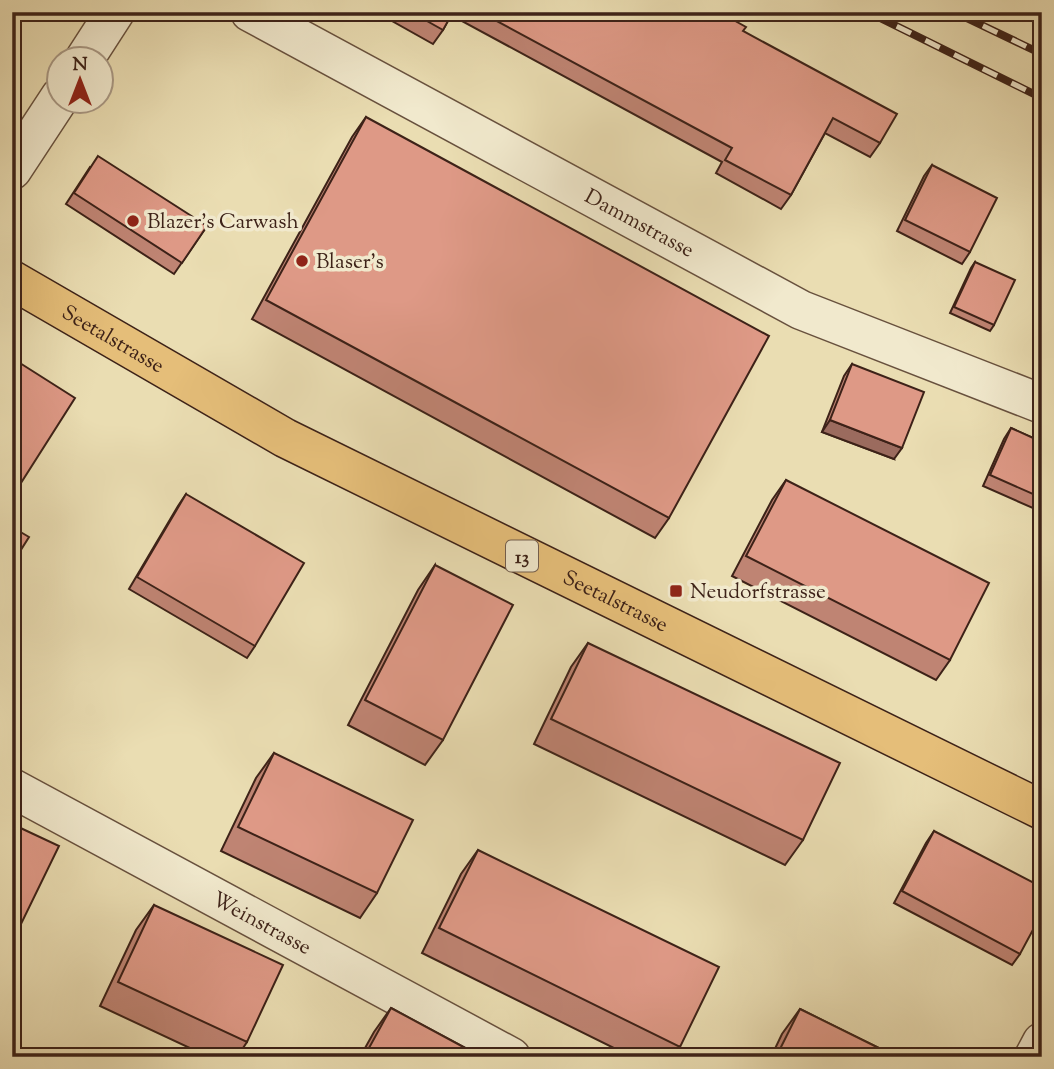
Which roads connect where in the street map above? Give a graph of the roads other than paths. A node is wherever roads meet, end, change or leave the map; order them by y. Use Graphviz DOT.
graph roads {
  1 [pos="115,12"];
  2 [pos="250,12"];
  3 [pos="93,46"];
  4 [pos="48,116"];
  5 [pos="12,170"];
  6 [pos="12,281"];
  7 [pos="1042,404"];
  8 [pos="12,788"];
  9 [pos="1042,810"];
  10 [pos="1042,1042"];
  11 [pos="511,1057"];
  12 [pos="1034,1057"];
  1 -- 3 [label="street"];
  2 -- 7 [label="street, Dammstrasse"];
  4 -- 5 [label="street"];
  6 -- 9 [label="main road, Seetalstrasse / 13"];
  8 -- 11 [label="street, Weinstrasse"];
  10 -- 12 [label="street"];
}
